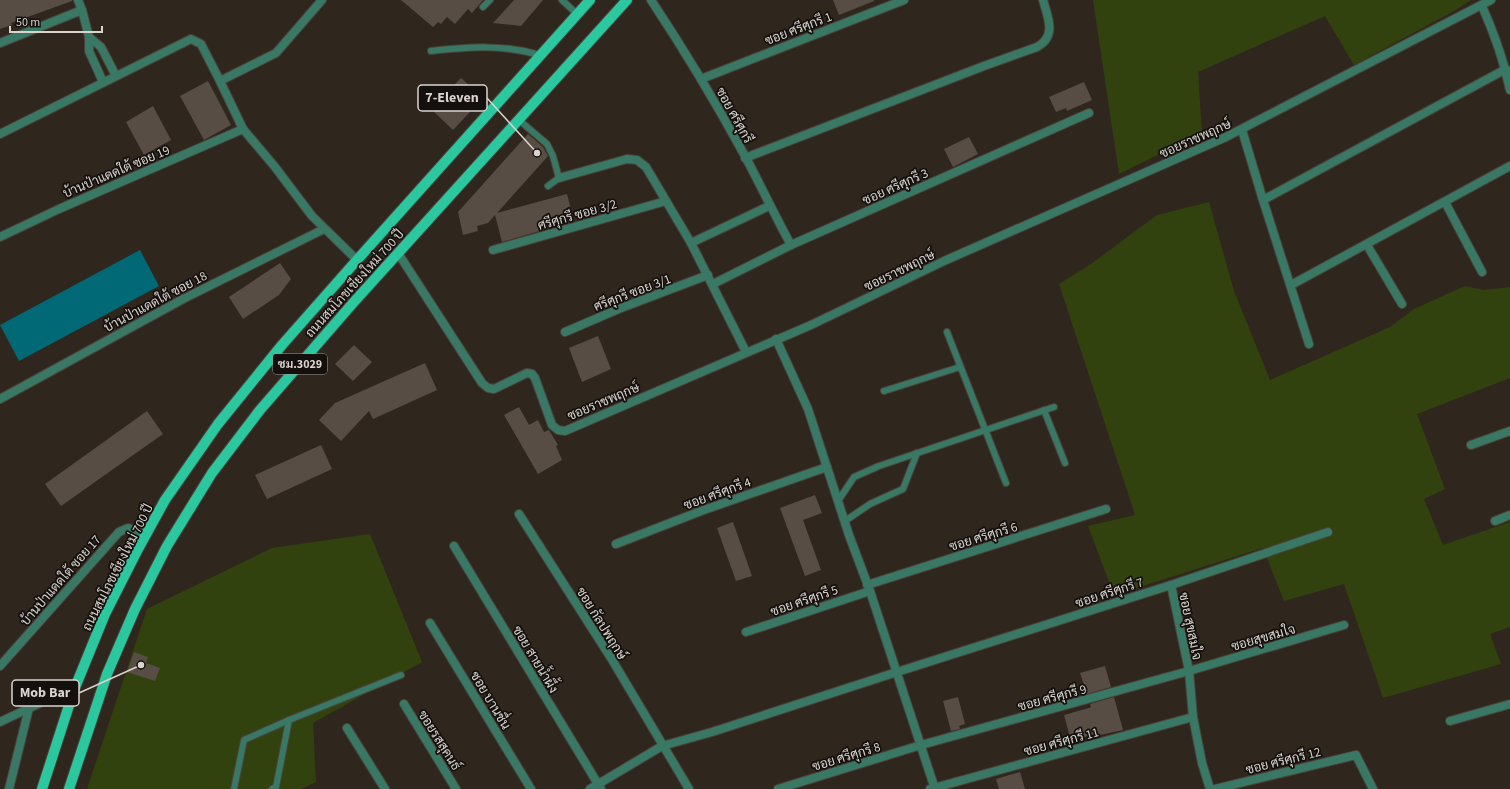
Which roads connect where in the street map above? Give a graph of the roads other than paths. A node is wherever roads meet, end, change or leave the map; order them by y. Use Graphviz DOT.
graph roads {
  1 [pos="78,0"];
  2 [pos="322,0"];
  3 [pos="490,0"];
  4 [pos="562,0"];
  5 [pos="590,0"];
  6 [pos="627,0"];
  7 [pos="651,0"];
  8 [pos="904,0"];
  9 [pos="1043,0"];
  10 [pos="1491,0"];
  11 [pos="1482,6"];
  12 [pos="483,7"];
  13 [pos="82,10"];
  14 [pos="576,14"];
  15 [pos="89,37"];
  16 [pos="0,44"];
  17 [pos="431,51"];
  18 [pos="540,55"];
  19 [pos="1506,69"];
  20 [pos="116,76"];
  21 [pos="701,78"];
  22 [pos="103,82"];
  23 [pos="220,82"];
  24 [pos="1510,90"];
  25 [pos="1089,113"];
  26 [pos="519,120"];
  27 [pos="243,129"];
  28 [pos="1242,130"];
  29 [pos="0,134"];
  30 [pos="746,158"];
  31 [pos="1510,166"];
  32 [pos="559,178"];
  33 [pos="548,186"];
  34 [pos="1263,200"];
  35 [pos="666,201"];
  36 [pos="1445,202"];
  37 [pos="769,206"];
  38 [pos="324,229"];
  39 [pos="0,237"];
  40 [pos="691,242"];
  41 [pos="1367,244"];
  42 [pos="791,245"];
  43 [pos="494,250"];
  44 [pos="398,253"];
  45 [pos="357,260"];
  46 [pos="1482,272"];
  47 [pos="708,275"];
  48 [pos="713,284"];
  49 [pos="1291,285"];
  50 [pos="1402,304"];
  51 [pos="565,332"];
  52 [pos="947,332"];
  53 [pos="776,339"];
  54 [pos="1309,344"];
  55 [pos="746,352"];
  56 [pos="960,367"];
  57 [pos="884,391"];
  58 [pos="0,399"];
  59 [pos="1054,407"];
  60 [pos="1044,410"];
  61 [pos="985,430"];
  62 [pos="1510,431"];
  63 [pos="1471,445"];
  64 [pos="917,453"];
  65 [pos="1065,463"];
  66 [pos="828,467"];
  67 [pos="1006,483"];
  68 [pos="838,501"];
  69 [pos="1106,510"];
  70 [pos="520,514"];
  71 [pos="1510,514"];
  72 [pos="1495,521"];
  73 [pos="844,522"];
  74 [pos="1328,532"];
  75 [pos="146,534"];
  76 [pos="616,544"];
  77 [pos="454,546"];
  78 [pos="1171,585"];
  79 [pos="868,588"];
  80 [pos="430,623"];
  81 [pos="1344,625"];
  82 [pos="746,632"];
  83 [pos="0,666"];
  84 [pos="1189,671"];
  85 [pos="897,672"];
  86 [pos="401,676"];
  87 [pos="72,695"];
  88 [pos="404,704"];
  89 [pos="1510,704"];
  90 [pos="29,708"];
  91 [pos="1193,717"];
  92 [pos="289,720"];
  93 [pos="0,722"];
  94 [pos="1450,722"];
  95 [pos="347,728"];
  96 [pos="921,745"];
  97 [pos="662,746"];
  98 [pos="600,786"];
  99 [pos="933,788"];
  100 [pos="9,789"];
  101 [pos="42,789"];
  102 [pos="69,789"];
  103 [pos="234,789"];
  104 [pos="272,789"];
  105 [pos="385,789"];
  106 [pos="456,789"];
  107 [pos="531,789"];
  108 [pos="590,789"];
  109 [pos="688,789"];
  110 [pos="778,789"];
  111 [pos="1210,789"];
  112 [pos="1216,789"];
  113 [pos="1373,789"];
  1 -- 13 [label="street"];
  2 -- 23 [label="street"];
  3 -- 12 [label="lane"];
  4 -- 14 [label="lane"];
  5 -- 14 [label="main road, ถนนสมโภชเชียงใหม่ 700 ปี / ชม.3029"];
  6 -- 26 [label="main road, ถนนสมโภชเชียงใหม่ 700 ปี / ชม.3029"];
  7 -- 21 [label="street, ซอย ศรีศุกรี"];
  8 -- 21 [label="street, ซอย ศรีศุกรี 1"];
  9 -- 30 [label="street"];
  10 -- 11 [label="street, ซอยราชพฤกษ์"];
  11 -- 19 [label="street"];
  11 -- 28 [label="street, ซอยราชพฤกษ์"];
  13 -- 15 [label="street"];
  13 -- 16 [label="street"];
  14 -- 18 [label="main road, ถนนสมโภชเชียงใหม่ 700 ปี / ชม.3029"];
  15 -- 20 [label="street"];
  15 -- 22 [label="street"];
  17 -- 18 [label="lane"];
  18 -- 45 [label="main road, ถนนสมโภชเชียงใหม่ 700 ปี / ชม.3029"];
  19 -- 24 [label="street"];
  19 -- 34 [label="street"];
  20 -- 22 [label="street"];
  20 -- 23 [label="street"];
  21 -- 30 [label="street, ซอย ศรีศุกรี"];
  22 -- 29 [label="street"];
  23 -- 27 [label="street"];
  25 -- 42 [label="street, ซอย ศรีศุกรี 3"];
  26 -- 32 [label="lane"];
  26 -- 44 [label="main road, ถนนสมโภชเชียงใหม่ 700 ปี / ชม.3029"];
  27 -- 38 [label="street"];
  27 -- 39 [label="street, บ้านป่าแดดใต้ ซอย 19"];
  28 -- 34 [label="street"];
  28 -- 53 [label="street, ซอยราชพฤกษ์"];
  30 -- 37 [label="street, ซอย ศรีศุกรี"];
  31 -- 36 [label="street"];
  32 -- 33 [label="lane"];
  32 -- 35 [label="street"];
  34 -- 49 [label="street"];
  35 -- 40 [label="street"];
  35 -- 43 [label="street, ศรีศุกรี ซอย 3/2"];
  36 -- 41 [label="street"];
  36 -- 46 [label="street"];
  37 -- 40 [label="street"];
  37 -- 42 [label="street, ซอย ศรีศุกรี"];
  38 -- 45 [label="street"];
  38 -- 58 [label="street, บ้านป่าแดดใต้ ซอย 18"];
  40 -- 47 [label="street"];
  41 -- 49 [label="street"];
  41 -- 50 [label="street"];
  42 -- 48 [label="street, ซอย ศรีศุกรี 3"];
  44 -- 55 [label="street, ซอยราชพฤกษ์"];
  44 -- 102 [label="main road, ถนนสมโภชเชียงใหม่ 700 ปี / ชม.3029"];
  45 -- 75 [label="main road, ถนนสมโภชเชียงใหม่ 700 ปี / ชม.3029"];
  47 -- 48 [label="street"];
  47 -- 51 [label="street, ศรีศุกรี ซอย 3/1"];
  48 -- 55 [label="street"];
  49 -- 54 [label="street"];
  52 -- 56 [label="lane"];
  53 -- 55 [label="street, ซอยราชพฤกษ์"];
  53 -- 66 [label="street"];
  56 -- 57 [label="lane"];
  56 -- 61 [label="lane"];
  59 -- 60 [label="lane"];
  60 -- 61 [label="lane"];
  60 -- 65 [label="lane"];
  61 -- 64 [label="lane"];
  61 -- 67 [label="lane"];
  62 -- 63 [label="street"];
  64 -- 68 [label="lane"];
  64 -- 73 [label="lane"];
  66 -- 68 [label="street"];
  66 -- 76 [label="street, ซอย ศรีศุกรี 4"];
  68 -- 73 [label="street"];
  69 -- 79 [label="street, ซอย ศรีศุกรี 6"];
  70 -- 97 [label="street, ซอย กัลปพฤกษ์"];
  71 -- 72 [label="street"];
  73 -- 79 [label="street"];
  74 -- 78 [label="street, ซอย ศรีศุกรี 7"];
  75 -- 83 [label="street, บ้านป่าแดดใต้ ซอย 17"];
  75 -- 87 [label="main road, ถนนสมโภชเชียงใหม่ 700 ปี / ชม.3029"];
  77 -- 98 [label="street, ซอย สายน้ำผึ้ง"];
  78 -- 84 [label="street, ซอย สุขสมใจ"];
  78 -- 85 [label="street, ซอย ศรีศุกรี 7"];
  79 -- 82 [label="street, ซอย ศรีศุกรี 5"];
  79 -- 85 [label="street"];
  80 -- 107 [label="street, ซอย บานชื่น"];
  81 -- 84 [label="street, ซอยสุขสมใจ"];
  84 -- 91 [label="street, ซอย สุขสมใจ"];
  84 -- 96 [label="street, ซอย ศรีศุกรี 9"];
  85 -- 96 [label="street"];
  85 -- 97 [label="street, ซอย ศรีศุกรี 7"];
  86 -- 92 [label="lane"];
  87 -- 90 [label="street"];
  87 -- 101 [label="main road, ถนนสมโภชเชียงใหม่ 700 ปี / ชม.3029"];
  88 -- 106 [label="street, ซอยรสสุคนธ์"];
  89 -- 94 [label="street"];
  90 -- 93 [label="street"];
  90 -- 100 [label="street"];
  91 -- 99 [label="street, ซอย ศรีศุกรี 11"];
  91 -- 111 [label="street, ซอย สุขสมใจ"];
  92 -- 103 [label="lane"];
  92 -- 104 [label="lane"];
  95 -- 105 [label="street"];
  96 -- 99 [label="street"];
  96 -- 110 [label="street, ซอย ศรีศุกรี 8"];
  97 -- 98 [label="street, ซอย ศรีศุกรี 7"];
  97 -- 109 [label="street, ซอย กัลปพฤกษ์"];
  98 -- 108 [label="street, ซอย ศรีศุกรี 7"];
  112 -- 113 [label="street, ซอย ศรีศุกรี 12"];
}
